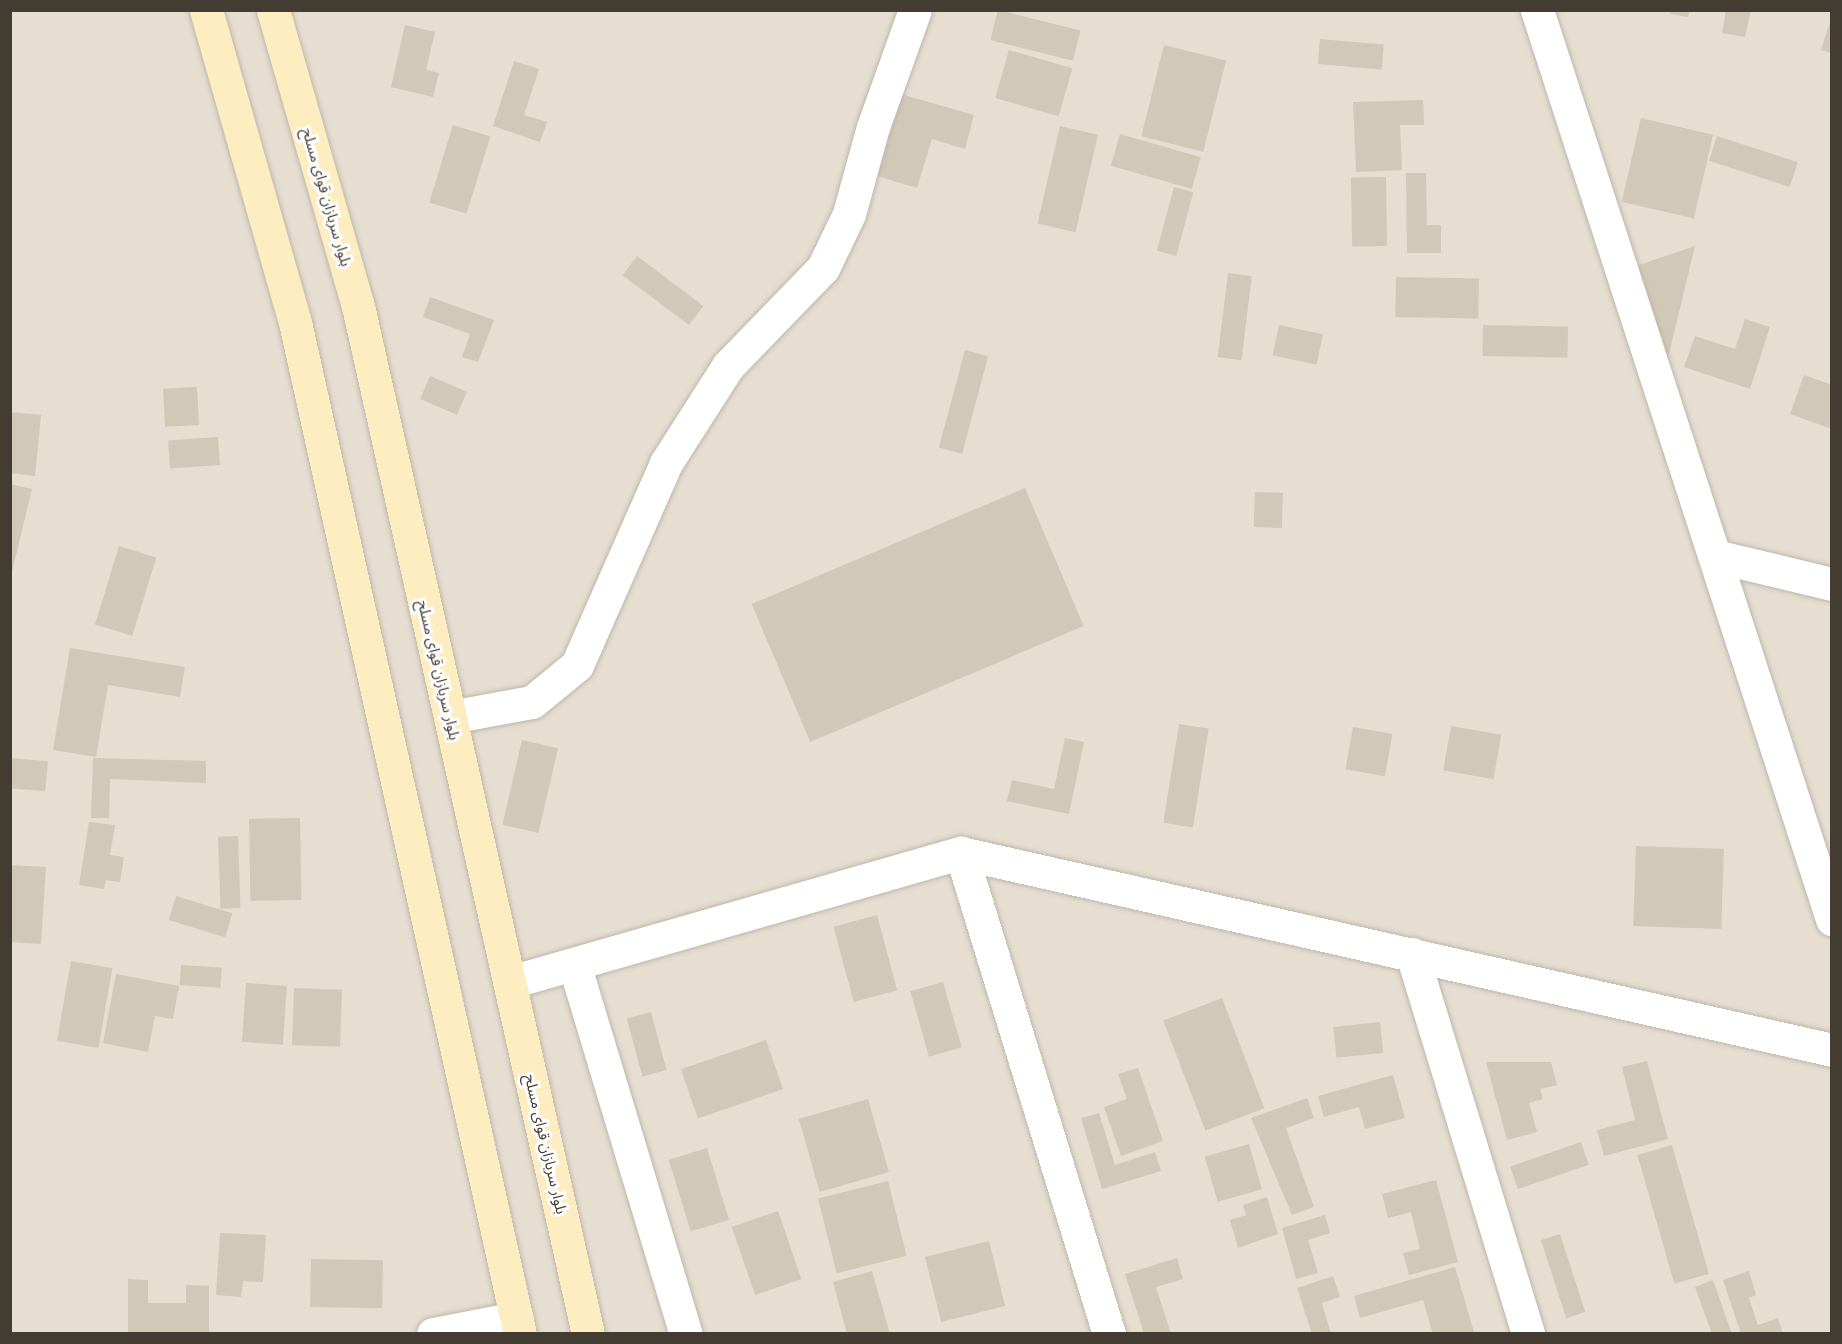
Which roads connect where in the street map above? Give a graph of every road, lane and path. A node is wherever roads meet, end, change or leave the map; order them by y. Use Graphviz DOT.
graph roads {
  1 [pos="206,10"];
  2 [pos="273,10"];
  3 [pos="915,10"];
  4 [pos="1537,10"];
  5 [pos="1715,556"];
  6 [pos="1832,584"];
  7 [pos="450,717"];
  8 [pos="961,854"];
  9 [pos="1832,919"];
  10 [pos="1412,954"];
  11 [pos="575,968"];
  12 [pos="510,982"];
  13 [pos="1832,1050"];
  14 [pos="518,1326"];
  15 [pos="433,1334"];
  16 [pos="588,1334"];
  17 [pos="686,1334"];
  18 [pos="1109,1334"];
  19 [pos="1528,1334"];
  1 -- 14 [label="main road"];
  2 -- 7 [label="main road, بلوار سربازان قوای مسلح"];
  3 -- 7 [label="street"];
  4 -- 5 [label="street"];
  5 -- 6 [label="street"];
  5 -- 9 [label="street"];
  7 -- 12 [label="main road, بلوار سربازان قوای مسلح"];
  8 -- 10 [label="street"];
  8 -- 11 [label="street"];
  8 -- 18 [label="street"];
  10 -- 13 [label="street"];
  10 -- 19 [label="street"];
  11 -- 12 [label="street"];
  11 -- 17 [label="street"];
  12 -- 16 [label="main road, بلوار سربازان قوای مسلح"];
  14 -- 15 [label="street"];
}
